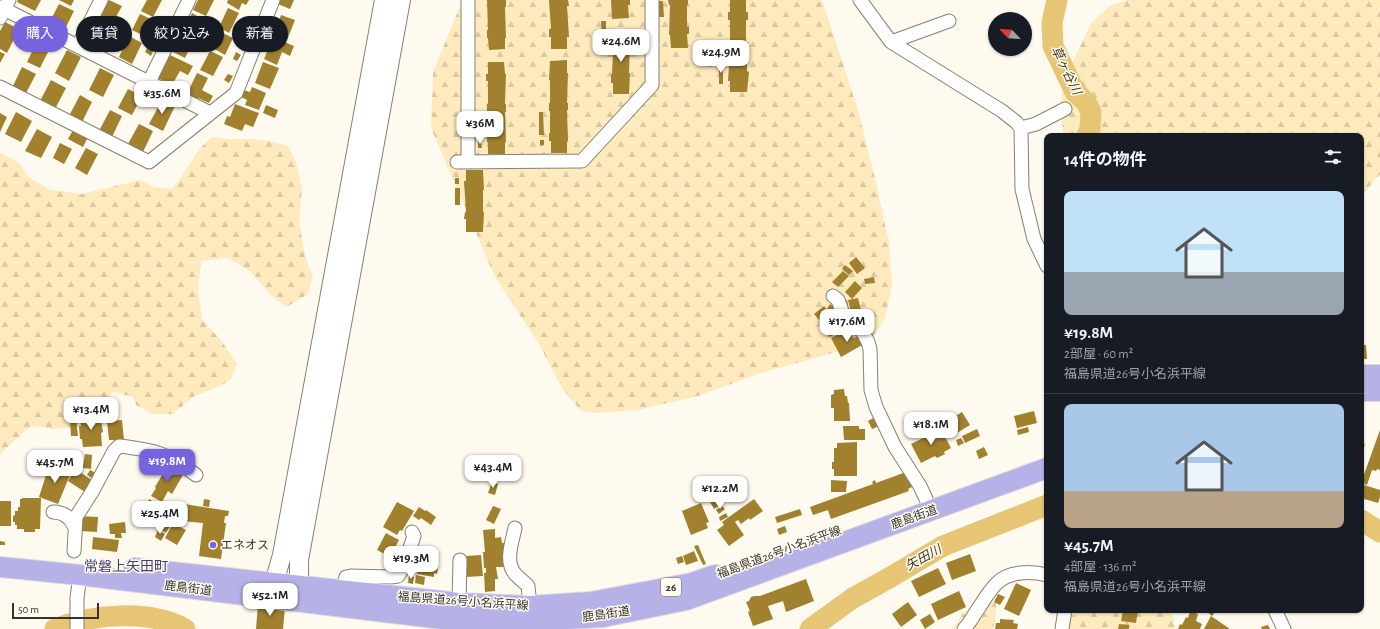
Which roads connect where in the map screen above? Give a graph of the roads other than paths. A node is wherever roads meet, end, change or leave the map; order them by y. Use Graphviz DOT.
graph roads {
  1 [pos="101,0"];
  2 [pos="189,0"];
  3 [pos="273,0"];
  4 [pos="384,0"];
  5 [pos="401,0"];
  6 [pos="468,0"];
  7 [pos="652,0"];
  8 [pos="860,0"];
  9 [pos="3,9"];
  10 [pos="93,16"];
  11 [pos="949,21"];
  12 [pos="891,42"];
  13 [pos="76,45"];
  14 [pos="90,52"];
  15 [pos="149,82"];
  16 [pos="0,87"];
  17 [pos="1065,109"];
  18 [pos="210,113"];
  19 [pos="1021,128"];
  20 [pos="1044,260"];
  21 [pos="833,296"];
  22 [pos="1364,375"];
  23 [pos="1380,375"];
  24 [pos="1364,391"];
  25 [pos="1380,391"];
  26 [pos="123,443"];
  27 [pos="136,449"];
  28 [pos="105,453"];
  29 [pos="1044,454"];
  30 [pos="1044,469"];
  31 [pos="102,472"];
  32 [pos="196,475"];
  33 [pos="926,499"];
  34 [pos="78,500"];
  35 [pos="53,512"];
  36 [pos="75,522"];
  37 [pos="515,528"];
  38 [pos="412,532"];
  39 [pos="74,551"];
  40 [pos="0,553"];
  41 [pos="460,560"];
  42 [pos="0,567"];
  43 [pos="1044,574"];
  44 [pos="80,575"];
  45 [pos="273,591"];
  46 [pos="343,591"];
  47 [pos="298,593"];
  48 [pos="530,606"];
  49 [pos="1065,613"];
  50 [pos="1276,613"];
  51 [pos="458,618"];
  52 [pos="77,629"];
  53 [pos="964,629"];
  54 [pos="1062,629"];
  55 [pos="1284,629"];
  1 -- 10 [label="street"];
  2 -- 15 [label="street"];
  3 -- 18 [label="street"];
  4 -- 45 [label="street"];
  5 -- 47 [label="street"];
  6 -- 7 [label="street"];
  8 -- 12 [label="street"];
  9 -- 13 [label="street"];
  11 -- 12 [label="street"];
  12 -- 19 [label="street"];
  14 -- 15 [label="street"];
  15 -- 18 [label="street"];
  16 -- 18 [label="street"];
  17 -- 19 [label="street"];
  19 -- 20 [label="street"];
  21 -- 33 [label="street"];
  22 -- 23 [label="main road"];
  24 -- 25 [label="main road"];
  26 -- 27 [label="street"];
  27 -- 31 [label="street"];
  27 -- 32 [label="street"];
  28 -- 31 [label="street"];
  29 -- 33 [label="main road, 福島県道26号小名浜平線 / 26"];
  30 -- 51 [label="main road, 鹿島街道 / 26"];
  31 -- 36 [label="street"];
  33 -- 48 [label="main road, 福島県道26号小名浜平線 / 26"];
  34 -- 36 [label="street"];
  35 -- 36 [label="street"];
  36 -- 39 [label="street"];
  37 -- 48 [label="street"];
  38 -- 46 [label="street"];
  40 -- 45 [label="main road, 福島県道26号小名浜平線 / 26"];
  41 -- 51 [label="street"];
  42 -- 44 [label="main road, 鹿島街道 / 26"];
  43 -- 53 [label="street"];
  44 -- 45 [label="main road, 鹿島街道 / 26"];
  44 -- 52 [label="street"];
  45 -- 47 [label="main road, 福島県道26号小名浜平線 / 26"];
  46 -- 47 [label="main road, 福島県道26号小名浜平線 / 26"];
  46 -- 51 [label="main road, 福島県道26号小名浜平線 / 26"];
  47 -- 51 [label="main road, 鹿島街道 / 26"];
  48 -- 51 [label="main road, 福島県道26号小名浜平線 / 26"];
  49 -- 54 [label="street"];
  50 -- 55 [label="street"];
}
